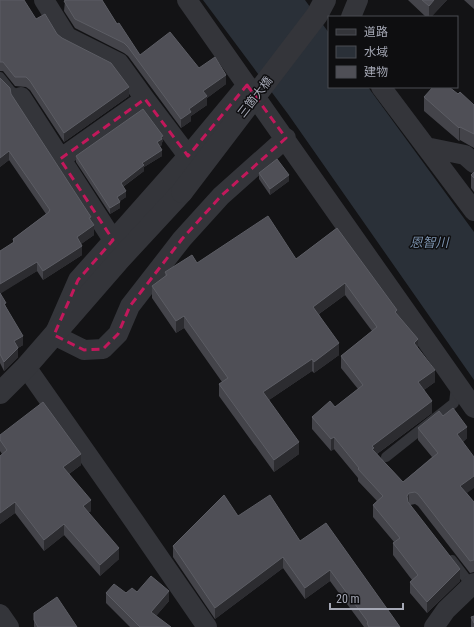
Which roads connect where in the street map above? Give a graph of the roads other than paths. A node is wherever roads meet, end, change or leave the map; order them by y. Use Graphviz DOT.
graph roads {
  1 [pos="44,0"];
  2 [pos="187,0"];
  3 [pos="319,0"];
  4 [pos="325,0"];
  5 [pos="358,0"];
  6 [pos="330,16"];
  7 [pos="350,16"];
  8 [pos="0,77"];
  9 [pos="247,85"];
  10 [pos="382,88"];
  11 [pos="21,98"];
  12 [pos="145,99"];
  13 [pos="286,138"];
  14 [pos="426,147"];
  15 [pos="188,156"];
  16 [pos="60,159"];
  17 [pos="474,163"];
  18 [pos="474,211"];
  19 [pos="113,240"];
  20 [pos="54,335"];
  21 [pos="26,367"];
  22 [pos="456,382"];
  23 [pos="0,393"];
  24 [pos="474,408"];
  25 [pos="386,456"];
  26 [pos="447,554"];
  27 [pos="473,584"];
  28 [pos="0,614"];
  29 [pos="9,627"];
  30 [pos="207,627"];
  31 [pos="434,627"];
  1 -- 12 [label="street"];
  2 -- 9 [label="street"];
  3 -- 6 [label="street"];
  4 -- 20 [label="street, 三箇大橋, bridge"];
  5 -- 7 [label="street"];
  8 -- 11 [label="lane"];
  9 -- 13 [label="street"];
  9 -- 15 [label="street"];
  10 -- 14 [label="street"];
  11 -- 16 [label="street"];
  12 -- 15 [label="street"];
  12 -- 16 [label="street"];
  13 -- 20 [label="street"];
  13 -- 22 [label="street"];
  14 -- 17 [label="street"];
  14 -- 18 [label="street"];
  15 -- 19 [label="street"];
  16 -- 19 [label="street"];
  19 -- 20 [label="street"];
  20 -- 21 [label="street, 三箇大橋"];
  21 -- 23 [label="street, 三箇大橋"];
  21 -- 30 [label="street"];
  22 -- 24 [label="street"];
  22 -- 25 [label="lane"];
  26 -- 27 [label="lane"];
  27 -- 31 [label="street"];
  28 -- 29 [label="street"];
}
